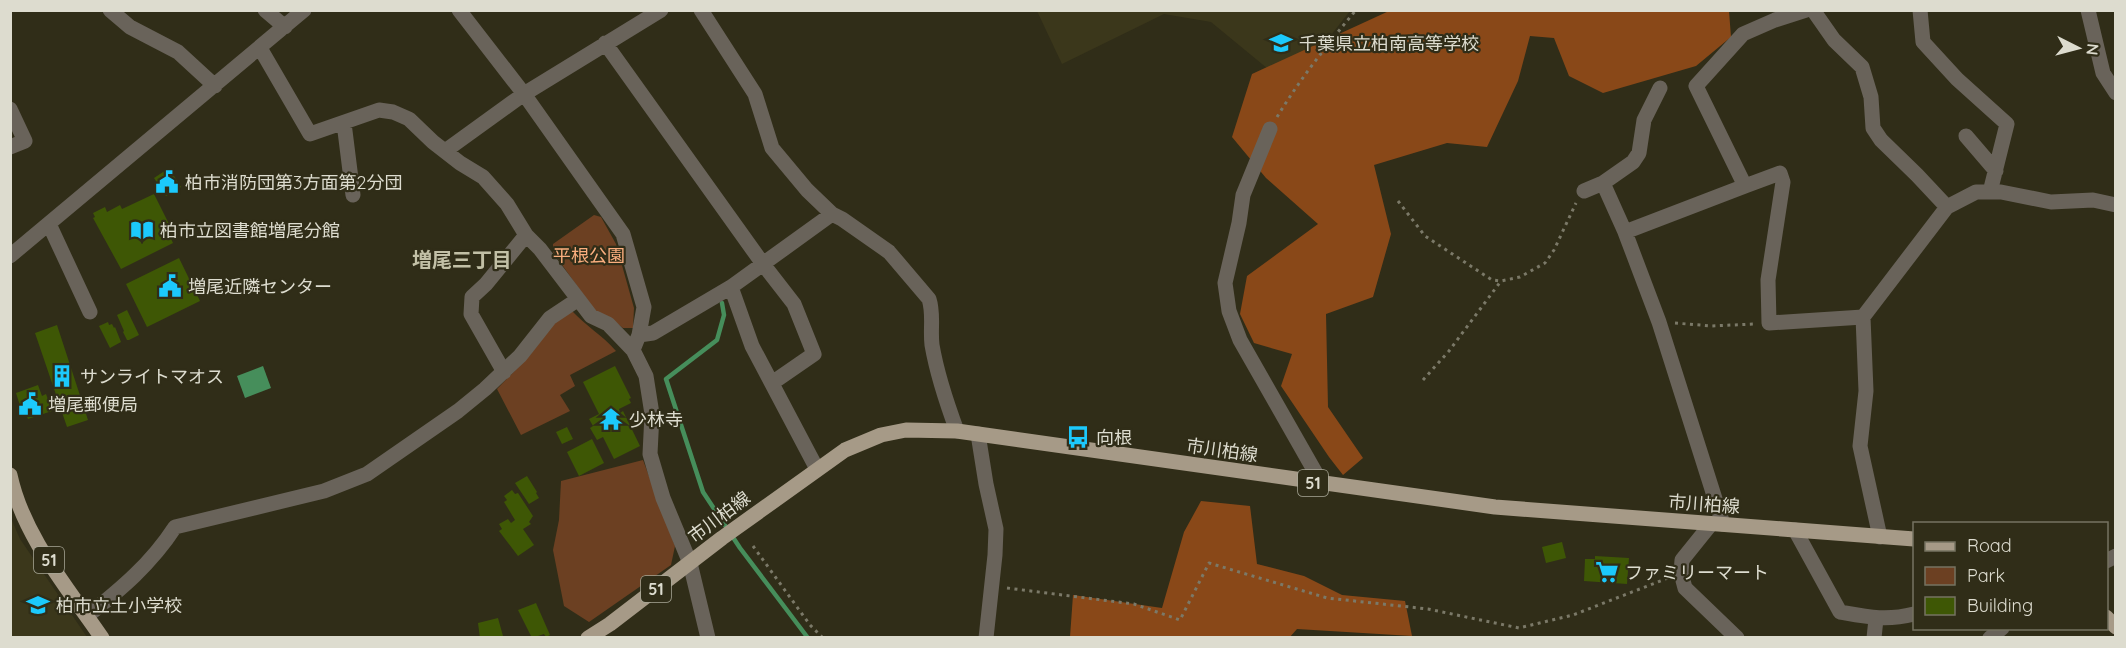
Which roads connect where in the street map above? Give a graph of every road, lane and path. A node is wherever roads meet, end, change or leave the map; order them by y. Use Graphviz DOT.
graph roads {
  1 [pos="110,10"];
  2 [pos="265,10"];
  3 [pos="304,10"];
  4 [pos="459,10"];
  5 [pos="661,10"];
  6 [pos="701,10"];
  7 [pos="1356,10"];
  8 [pos="1806,10"];
  9 [pos="1813,10"];
  10 [pos="1920,10"];
  11 [pos="2088,10"];
  12 [pos="285,27"];
  13 [pos="605,43"];
  14 [pos="260,48"];
  15 [pos="214,86"];
  16 [pos="1660,88"];
  17 [pos="2115,93"];
  18 [pos="524,94"];
  19 [pos="10,109"];
  20 [pos="344,123"];
  21 [pos="1270,129"];
  22 [pos="1966,136"];
  23 [pos="10,147"];
  24 [pos="445,151"];
  25 [pos="1996,171"];
  26 [pos="1603,183"];
  27 [pos="1745,186"];
  28 [pos="1584,191"];
  29 [pos="1990,192"];
  30 [pos="353,195"];
  31 [pos="1398,201"];
  32 [pos="2115,205"];
  33 [pos="1947,207"];
  34 [pos="832,214"];
  35 [pos="49,224"];
  36 [pos="1625,232"];
  37 [pos="526,235"];
  38 [pos="10,256"];
  39 [pos="763,264"];
  40 [pos="1501,281"];
  41 [pos="730,287"];
  42 [pos="577,300"];
  43 [pos="90,312"];
  44 [pos="1863,317"];
  45 [pos="1659,322"];
  46 [pos="1769,323"];
  47 [pos="639,335"];
  48 [pos="633,350"];
  49 [pos="504,372"];
  50 [pos="1423,380"];
  51 [pos="772,383"];
  52 [pos="957,431"];
  53 [pos="978,434"];
  54 [pos="817,469"];
  55 [pos="11,479"];
  56 [pos="1322,484"];
  57 [pos="1717,524"];
  58 [pos="1795,530"];
  59 [pos="1880,537"];
  60 [pos="1913,539"];
  61 [pos="753,546"];
  62 [pos="690,563"];
  63 [pos="1681,573"];
  64 [pos="992,586"];
  65 [pos="1913,614"];
  66 [pos="87,616"];
  67 [pos="1876,619"];
  68 [pos="102,638"];
  69 [pos="588,638"];
  70 [pos="708,638"];
  71 [pos="823,638"];
  72 [pos="986,638"];
  73 [pos="1737,638"];
  74 [pos="1874,638"];
  1 -- 15 [label="street"];
  2 -- 12 [label="street"];
  3 -- 12 [label="street"];
  4 -- 18 [label="street"];
  5 -- 13 [label="street"];
  6 -- 34 [label="street"];
  7 -- 21 [label="path"];
  8 -- 27 [label="street"];
  9 -- 33 [label="street"];
  10 -- 25 [label="street"];
  11 -- 17 [label="street"];
  12 -- 14 [label="street"];
  13 -- 18 [label="street"];
  13 -- 39 [label="street"];
  14 -- 15 [label="street"];
  14 -- 20 [label="street"];
  15 -- 35 [label="street"];
  16 -- 26 [label="street"];
  18 -- 24 [label="street"];
  18 -- 47 [label="street"];
  19 -- 23 [label="street"];
  20 -- 24 [label="street"];
  20 -- 30 [label="street"];
  21 -- 56 [label="street"];
  22 -- 25 [label="street"];
  24 -- 37 [label="street"];
  25 -- 29 [label="street"];
  26 -- 28 [label="street"];
  26 -- 36 [label="street"];
  27 -- 36 [label="street"];
  27 -- 46 [label="street"];
  28 -- 40 [label="path"];
  29 -- 32 [label="street"];
  29 -- 33 [label="street"];
  31 -- 40 [label="path"];
  33 -- 44 [label="street"];
  34 -- 39 [label="street"];
  34 -- 52 [label="street"];
  35 -- 38 [label="street"];
  35 -- 43 [label="street"];
  36 -- 45 [label="street"];
  37 -- 42 [label="street"];
  37 -- 49 [label="street"];
  39 -- 41 [label="street"];
  39 -- 51 [label="street"];
  40 -- 50 [label="path"];
  41 -- 47 [label="street"];
  41 -- 51 [label="street"];
  42 -- 48 [label="street"];
  42 -- 49 [label="street"];
  44 -- 46 [label="street"];
  44 -- 59 [label="street"];
  45 -- 46 [label="path"];
  45 -- 57 [label="street"];
  47 -- 48 [label="street"];
  48 -- 62 [label="street"];
  49 -- 66 [label="street"];
  51 -- 54 [label="street"];
  52 -- 53 [label="main road, 市川柏線 / 51"];
  52 -- 54 [label="main road, 市川柏線 / 51"];
  53 -- 56 [label="main road, 市川柏線 / 51"];
  53 -- 64 [label="street"];
  54 -- 62 [label="main road, 市川柏線 / 51"];
  55 -- 66 [label="main road, 51"];
  56 -- 57 [label="main road, 市川柏線 / 51"];
  57 -- 58 [label="main road, 市川柏線 / 51"];
  57 -- 63 [label="street"];
  58 -- 59 [label="main road, 市川柏線 / 51"];
  58 -- 67 [label="street"];
  59 -- 60 [label="main road, 市川柏線 / 51"];
  61 -- 71 [label="path"];
  62 -- 69 [label="main road, 市川柏線 / 51"];
  62 -- 70 [label="street"];
  63 -- 64 [label="path"];
  63 -- 73 [label="street"];
  64 -- 72 [label="street"];
  65 -- 67 [label="street"];
  66 -- 68 [label="main road, 51"];
  67 -- 74 [label="street"];
}
